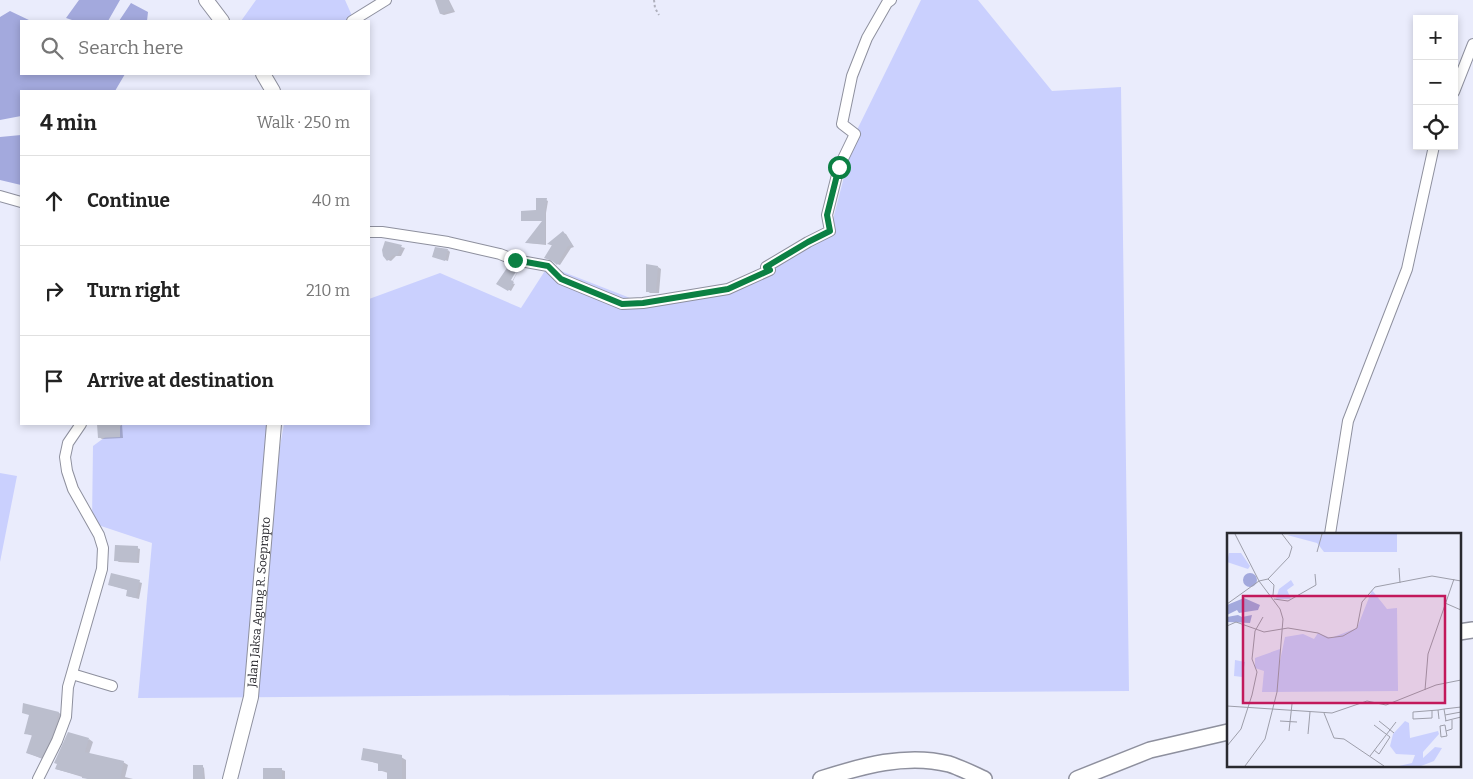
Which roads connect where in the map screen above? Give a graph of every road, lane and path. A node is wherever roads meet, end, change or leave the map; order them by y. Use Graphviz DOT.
graph roads {
  1 [pos="206,0"];
  2 [pos="386,0"];
  3 [pos="654,0"];
  4 [pos="891,0"];
  5 [pos="658,14"];
  6 [pos="223,20"];
  7 [pos="354,20"];
  8 [pos="1473,46"];
  9 [pos="264,75"];
  10 [pos="1458,82"];
  11 [pos="272,90"];
  12 [pos="1433,150"];
  13 [pos="0,196"];
  14 [pos="20,202"];
  15 [pos="370,232"];
  16 [pos="80,425"];
  17 [pos="274,425"];
  18 [pos="1330,533"];
  19 [pos="1473,630"];
  20 [pos="1460,632"];
  21 [pos="72,674"];
  22 [pos="112,686"];
  23 [pos="1227,732"];
  24 [pos="38,779"];
  25 [pos="230,779"];
  26 [pos="821,779"];
  27 [pos="984,779"];
  28 [pos="1076,779"];
  1 -- 6 [label="street"];
  2 -- 7 [label="street"];
  3 -- 5 [label="path"];
  4 -- 15 [label="street"];
  8 -- 10 [label="street"];
  9 -- 11 [label="street"];
  12 -- 18 [label="street"];
  13 -- 14 [label="street"];
  16 -- 21 [label="street"];
  17 -- 25 [label="street, Jalan Jaksa Agung R. Soeprapto"];
  19 -- 20 [label="main road"];
  21 -- 22 [label="street"];
  21 -- 24 [label="street"];
  23 -- 28 [label="main road"];
  26 -- 27 [label="main road"];
}
